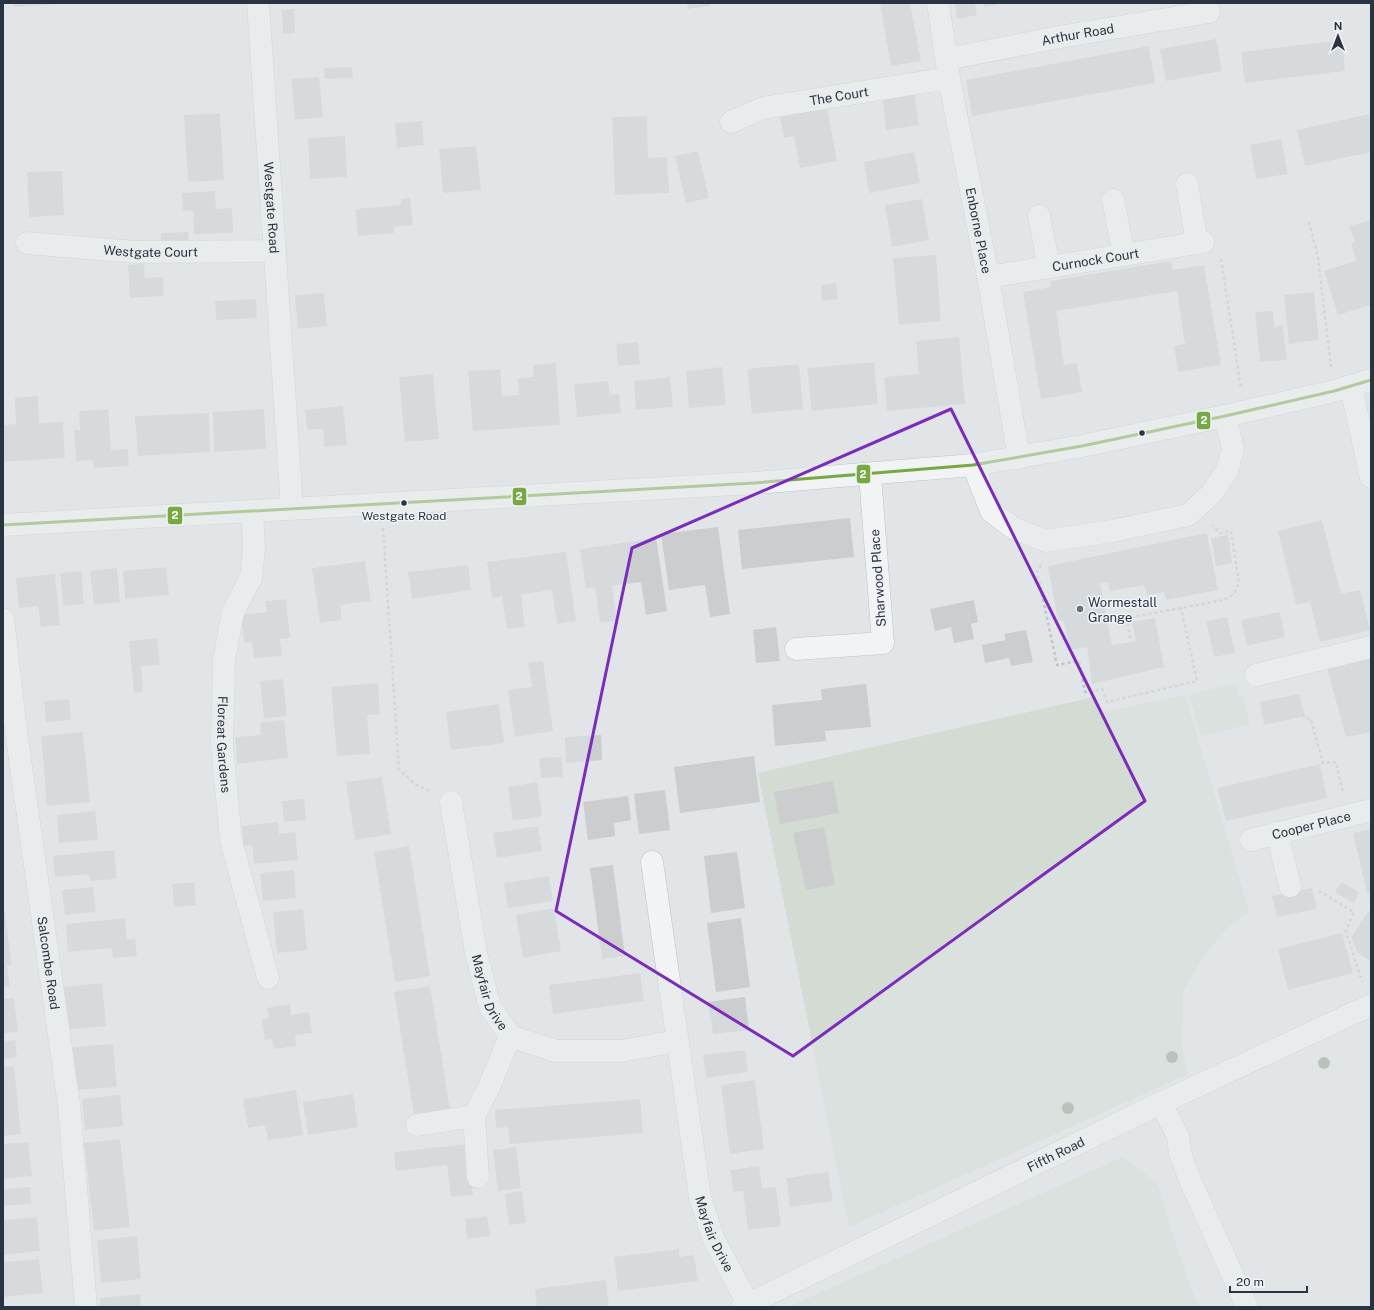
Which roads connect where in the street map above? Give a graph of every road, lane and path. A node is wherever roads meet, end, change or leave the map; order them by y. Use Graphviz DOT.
graph roads {
  1 [pos="258,3"];
  2 [pos="938,3"];
  3 [pos="1209,12"];
  4 [pos="948,69"];
  5 [pos="731,122"];
  6 [pos="1187,184"];
  7 [pos="1113,200"];
  8 [pos="1039,216"];
  9 [pos="1309,222"];
  10 [pos="27,243"];
  11 [pos="1200,243"];
  12 [pos="275,251"];
  13 [pos="1124,255"];
  14 [pos="1049,267"];
  15 [pos="988,277"];
  16 [pos="1371,380"];
  17 [pos="1342,389"];
  18 [pos="1246,411"];
  19 [pos="1225,416"];
  20 [pos="1019,458"];
  21 [pos="973,465"];
  22 [pos="870,475"];
  23 [pos="1371,477"];
  24 [pos="384,503"];
  25 [pos="1198,506"];
  26 [pos="292,508"];
  27 [pos="252,511"];
  28 [pos="3,525"];
  29 [pos="1041,539"];
  30 [pos="1181,608"];
  31 [pos="3,619"];
  32 [pos="1130,638"];
  33 [pos="1371,647"];
  34 [pos="796,649"];
  35 [pos="1256,675"];
  36 [pos="1302,714"];
  37 [pos="10,732"];
  38 [pos="451,802"];
  39 [pos="1371,810"];
  40 [pos="1348,816"];
  41 [pos="1277,833"];
  42 [pos="1251,840"];
  43 [pos="652,862"];
  44 [pos="1290,886"];
  45 [pos="1319,891"];
  46 [pos="268,978"];
  47 [pos="1371,1005"];
  48 [pos="510,1036"];
  49 [pos="678,1041"];
  50 [pos="1161,1103"];
  51 [pos="474,1116"];
  52 [pos="417,1125"];
  53 [pos="478,1177"];
  54 [pos="745,1306"];
  55 [pos="86,1307"];
  56 [pos="1247,1307"];
  1 -- 12 [label="street, Westgate Road"];
  2 -- 4 [label="street, Enborne Place"];
  3 -- 4 [label="street, Arthur Road"];
  4 -- 5 [label="street, The Court"];
  4 -- 15 [label="street, Enborne Place"];
  6 -- 11 [label="street"];
  7 -- 13 [label="street"];
  8 -- 14 [label="street"];
  9 -- 17 [label="path"];
  10 -- 12 [label="street, Westgate Court"];
  11 -- 13 [label="street, Curnock Court"];
  11 -- 18 [label="path"];
  12 -- 26 [label="street, Westgate Road"];
  13 -- 14 [label="street, Curnock Court"];
  14 -- 15 [label="street, Curnock Court"];
  15 -- 20 [label="street, Enborne Place"];
  16 -- 17 [label="street"];
  17 -- 18 [label="street"];
  17 -- 23 [label="street"];
  18 -- 19 [label="street"];
  19 -- 20 [label="street"];
  19 -- 25 [label="street"];
  20 -- 21 [label="street"];
  21 -- 22 [label="street"];
  21 -- 29 [label="street"];
  22 -- 24 [label="street"];
  22 -- 34 [label="street, Sharwood Place"];
  24 -- 26 [label="street"];
  24 -- 38 [label="path"];
  25 -- 29 [label="street"];
  25 -- 30 [label="path"];
  26 -- 27 [label="street"];
  27 -- 28 [label="street"];
  27 -- 46 [label="street, Floreat Gardens"];
  29 -- 30 [label="path"];
  30 -- 32 [label="path"];
  31 -- 37 [label="street, Salcombe Road"];
  33 -- 35 [label="street"];
  36 -- 40 [label="path"];
  37 -- 55 [label="street, Salcombe Road"];
  38 -- 48 [label="street, Mayfair Drive"];
  39 -- 40 [label="street, Cooper Place"];
  40 -- 41 [label="street, Cooper Place"];
  41 -- 42 [label="street, Cooper Place"];
  41 -- 44 [label="street"];
  43 -- 49 [label="street, Mayfair Drive"];
  45 -- 47 [label="path"];
  47 -- 50 [label="street, Fifth Road"];
  48 -- 49 [label="street, Mayfair Drive"];
  48 -- 51 [label="street"];
  49 -- 54 [label="street, Mayfair Drive"];
  50 -- 54 [label="street, Fifth Road"];
  50 -- 56 [label="street"];
  51 -- 52 [label="street"];
  51 -- 53 [label="street"];
}
